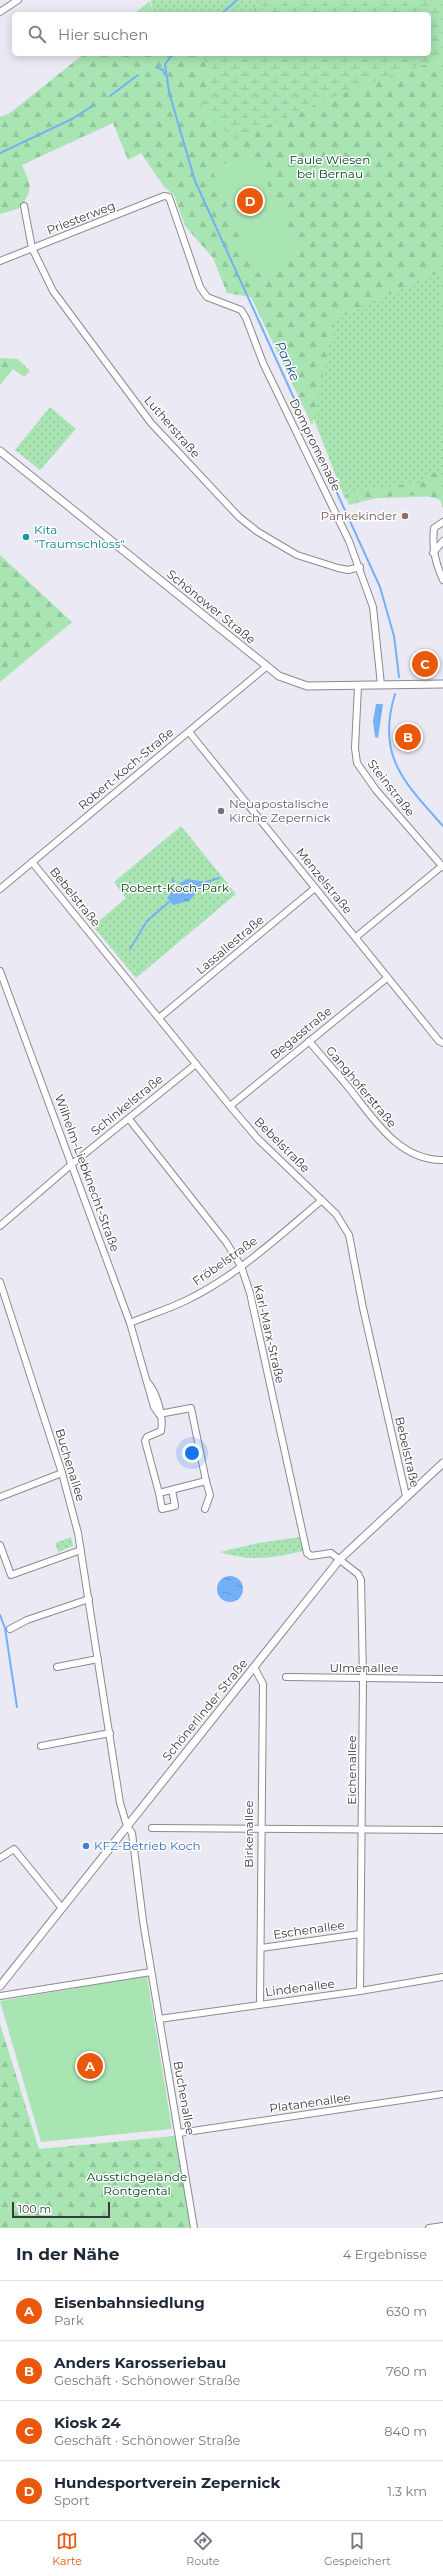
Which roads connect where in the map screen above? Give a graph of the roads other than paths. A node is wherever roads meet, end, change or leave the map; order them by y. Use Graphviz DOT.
graph roads {
  1 [pos="18,0"];
  2 [pos="0,12"];
  3 [pos="169,197"];
  4 [pos="24,206"];
  5 [pos="32,248"];
  6 [pos="0,261"];
  7 [pos="0,451"];
  8 [pos="443,522"];
  9 [pos="443,541"];
  10 [pos="433,553"];
  11 [pos="360,567"];
  12 [pos="443,580"];
  13 [pos="266,667"];
  14 [pos="443,684"];
  15 [pos="381,685"];
  16 [pos="358,686"];
  17 [pos="189,732"];
  18 [pos="32,862"];
  19 [pos="443,867"];
  20 [pos="315,888"];
  21 [pos="0,889"];
  22 [pos="356,937"];
  23 [pos="0,971"];
  24 [pos="387,978"];
  25 [pos="159,1018"];
  26 [pos="309,1041"];
  27 [pos="443,1043"];
  28 [pos="196,1064"];
  29 [pos="230,1106"];
  30 [pos="129,1119"];
  31 [pos="443,1160"];
  32 [pos="72,1164"];
  33 [pos="322,1200"];
  34 [pos="0,1226"];
  35 [pos="241,1266"];
  36 [pos="0,1282"];
  37 [pos="130,1323"];
  38 [pos="159,1414"];
  39 [pos="443,1463"];
  40 [pos="62,1473"];
  41 [pos="206,1481"];
  42 [pos="172,1490"];
  43 [pos="159,1493"];
  44 [pos="0,1496"];
  45 [pos="406,1496"];
  46 [pos="205,1509"];
  47 [pos="0,1545"];
  48 [pos="81,1550"];
  49 [pos="340,1559"];
  50 [pos="88,1599"];
  51 [pos="10,1628"];
  52 [pos="98,1659"];
  53 [pos="57,1666"];
  54 [pos="254,1667"];
  55 [pos="286,1677"];
  56 [pos="363,1679"];
  57 [pos="443,1679"];
  58 [pos="110,1733"];
  59 [pos="41,1746"];
  60 [pos="127,1826"];
  61 [pos="152,1828"];
  62 [pos="260,1828"];
  63 [pos="362,1829"];
  64 [pos="443,1830"];
  65 [pos="0,1858"];
  66 [pos="61,1907"];
  67 [pos="360,1934"];
  68 [pos="261,1948"];
  69 [pos="151,1972"];
  70 [pos="443,1977"];
  71 [pos="0,1986"];
  72 [pos="360,1991"];
  73 [pos="0,1996"];
  74 [pos="260,2004"];
  75 [pos="159,2019"];
  76 [pos="443,2094"];
  77 [pos="179,2133"];
  78 [pos="443,2226"];
  79 [pos="194,2228"];
  80 [pos="429,2228"];
  1 -- 2 [label="street"];
  3 -- 5 [label="street, Priesterweg"];
  3 -- 11 [label="street, Dompromenade"];
  4 -- 5 [label="street, Lutherstraße"];
  5 -- 6 [label="street, Priesterweg"];
  5 -- 11 [label="street, Lutherstraße"];
  7 -- 13 [label="street, Schönower Straße"];
  8 -- 10 [label="street"];
  9 -- 10 [label="street"];
  10 -- 12 [label="street"];
  11 -- 15 [label="street, Dompromenade"];
  13 -- 16 [label="street, Schönower Straße"];
  13 -- 17 [label="street, Robert-Koch-Straße"];
  14 -- 15 [label="street, Schönower Straße"];
  15 -- 16 [label="street, Schönower Straße"];
  16 -- 19 [label="street, Steinstraße"];
  17 -- 18 [label="street, Robert-Koch-Straße"];
  17 -- 20 [label="street, Menzelstraße"];
  18 -- 21 [label="street, Robert-Koch-Straße"];
  18 -- 25 [label="street, Bebelstraße"];
  19 -- 22 [label="street"];
  20 -- 22 [label="street, Menzelstraße"];
  20 -- 25 [label="street, Lassallestraße"];
  22 -- 24 [label="street, Menzelstraße"];
  23 -- 32 [label="street, Wilhelm-Liebknecht-Straße"];
  24 -- 26 [label="street, Begasstraße"];
  24 -- 27 [label="street, Menzelstraße"];
  25 -- 28 [label="street, Bebelstraße"];
  26 -- 29 [label="street, Begasstraße"];
  26 -- 31 [label="street, Ganghoferstraße"];
  28 -- 29 [label="street, Bebelstraße"];
  28 -- 30 [label="street, Schinkelstraße"];
  29 -- 33 [label="street, Bebelstraße"];
  30 -- 32 [label="street, Schinkelstraße"];
  30 -- 35 [label="street, Karl-Marx-Straße"];
  32 -- 34 [label="street, Schinkelstraße"];
  32 -- 37 [label="street, Wilhelm-Liebknecht-Straße"];
  33 -- 35 [label="street, Fröbelstraße"];
  33 -- 45 [label="street, Bebelstraße"];
  35 -- 37 [label="street, Fröbelstraße"];
  35 -- 49 [label="street, Karl-Marx-Straße"];
  36 -- 40 [label="street, Buchenallee"];
  37 -- 38 [label="street, Wilhelm-Liebknecht-Straße"];
  38 -- 41 [label="street"];
  38 -- 43 [label="street, Wilhelm-Liebknecht-Straße"];
  39 -- 45 [label="street, Schönerlinder Straße"];
  40 -- 44 [label="street"];
  40 -- 48 [label="street, Buchenallee"];
  41 -- 42 [label="street"];
  41 -- 46 [label="street"];
  42 -- 43 [label="street"];
  42 -- 43 [label="street, Wilhelm-Liebknecht-Straße"];
  45 -- 49 [label="street, Schönerlinder Straße"];
  47 -- 48 [label="street"];
  48 -- 50 [label="street, Buchenallee"];
  49 -- 54 [label="street, Schönerlinder Straße"];
  49 -- 56 [label="street, Eichenallee"];
  50 -- 51 [label="street"];
  50 -- 52 [label="street, Buchenallee"];
  52 -- 53 [label="street"];
  52 -- 58 [label="street, Buchenallee"];
  54 -- 60 [label="street, Schönerlinder Straße"];
  54 -- 62 [label="street, Birkenallee"];
  55 -- 56 [label="street, Ulmenallee"];
  56 -- 57 [label="street, Ulmenallee"];
  56 -- 63 [label="street, Eichenallee"];
  58 -- 59 [label="street"];
  58 -- 60 [label="street, Buchenallee"];
  60 -- 66 [label="street, Schönerlinder Straße"];
  60 -- 69 [label="street, Buchenallee"];
  61 -- 62 [label="street"];
  62 -- 63 [label="street"];
  62 -- 68 [label="street, Birkenallee"];
  63 -- 64 [label="street"];
  63 -- 67 [label="street, Eichenallee"];
  65 -- 66 [label="street"];
  66 -- 71 [label="street, Schönerlinder Straße"];
  67 -- 68 [label="street, Eschenallee"];
  67 -- 72 [label="street, Eichenallee"];
  68 -- 74 [label="street, Birkenallee"];
  69 -- 73 [label="street"];
  69 -- 75 [label="street, Buchenallee"];
  70 -- 72 [label="street, Lindenallee"];
  72 -- 74 [label="street, Lindenallee"];
  74 -- 75 [label="street, Lindenallee"];
  75 -- 77 [label="street, Buchenallee"];
  76 -- 77 [label="street, Platanenallee"];
  77 -- 79 [label="street, Buchenallee"];
  78 -- 80 [label="street"];
}
